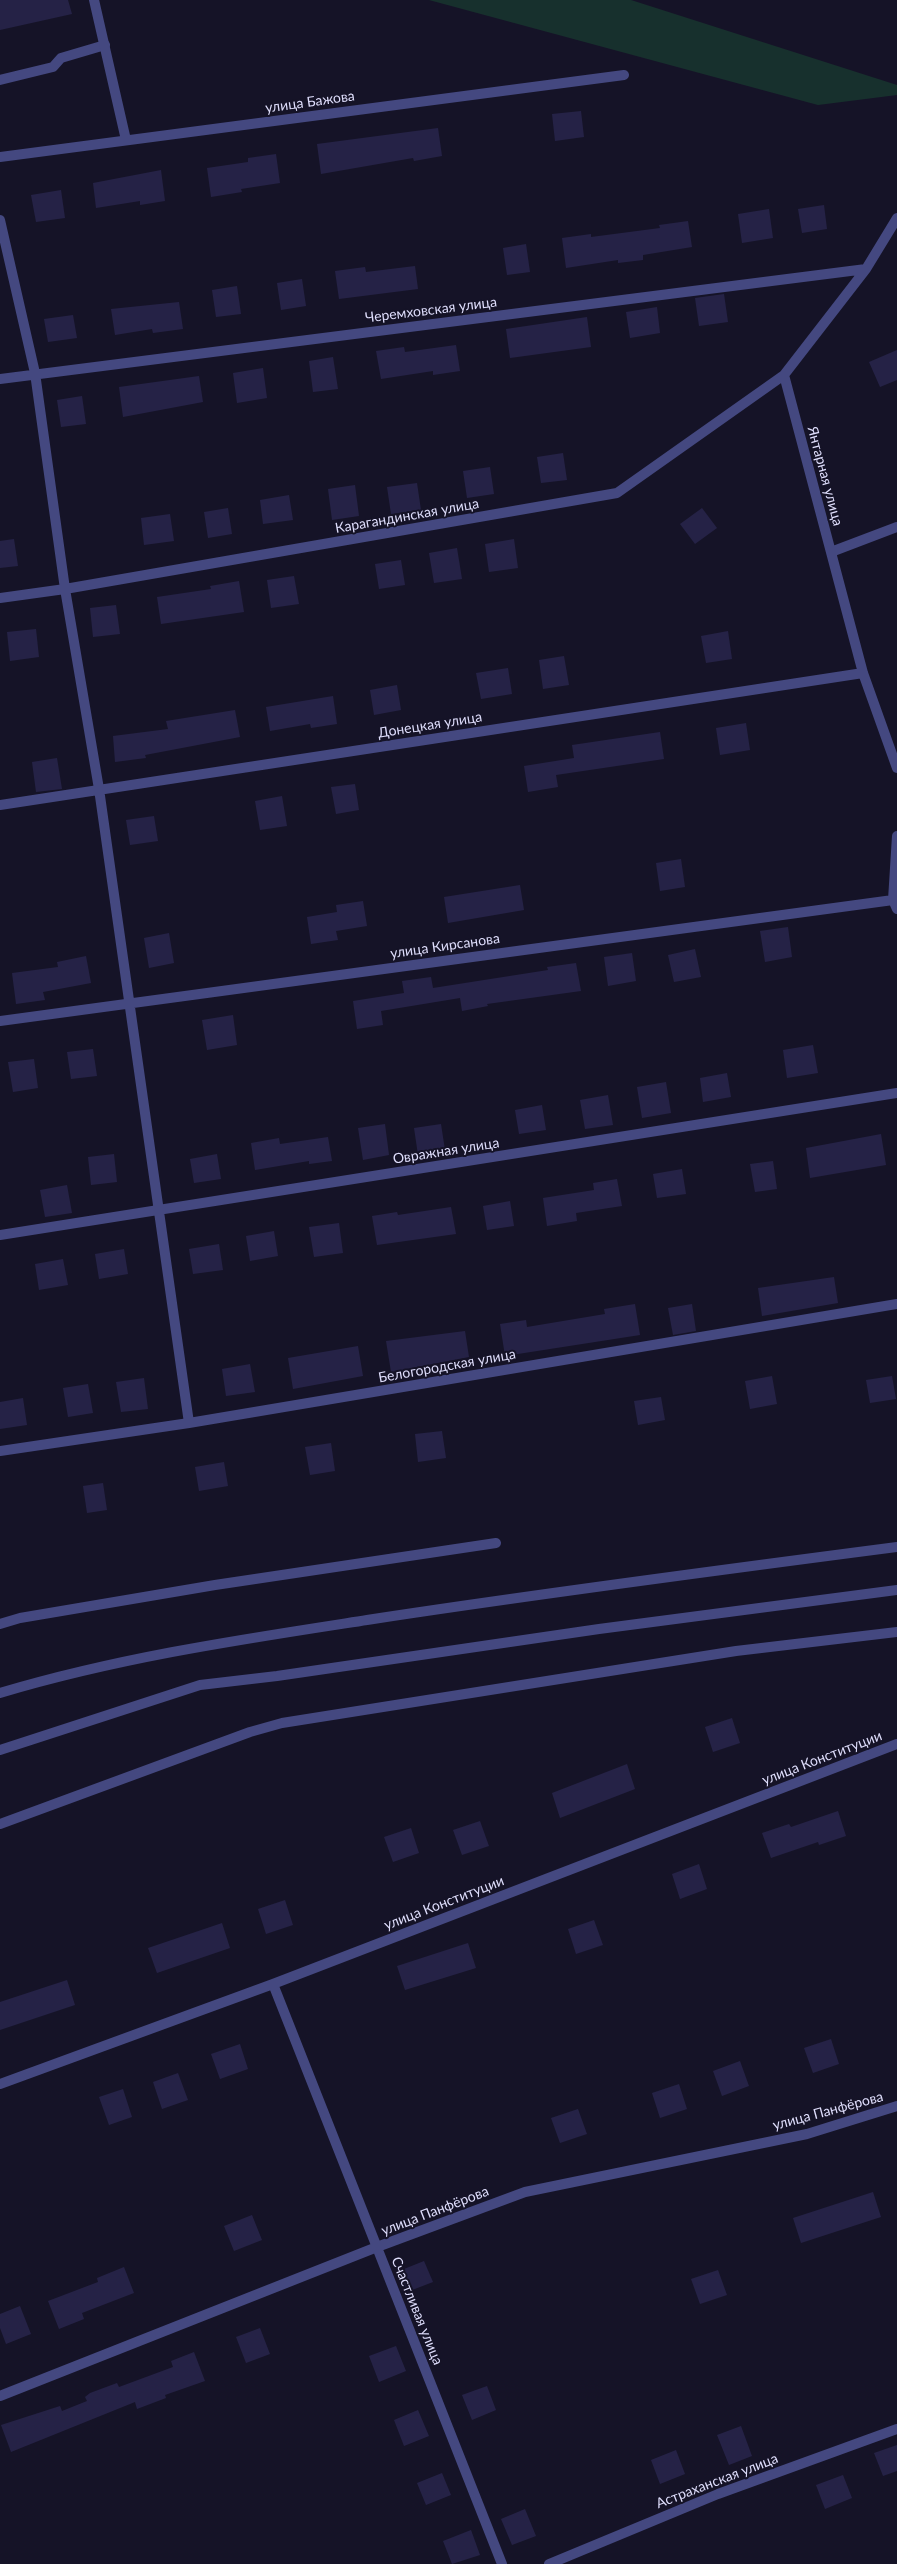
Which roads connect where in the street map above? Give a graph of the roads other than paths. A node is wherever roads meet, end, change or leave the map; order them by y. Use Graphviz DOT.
graph roads {
  1 [pos="94,0"];
  2 [pos="105,45"];
  3 [pos="624,74"];
  4 [pos="0,80"];
  5 [pos="126,140"];
  6 [pos="0,157"];
  7 [pos="897,218"];
  8 [pos="0,220"];
  9 [pos="866,269"];
  10 [pos="35,373"];
  11 [pos="784,375"];
  12 [pos="0,379"];
  13 [pos="897,527"];
  14 [pos="831,552"];
  15 [pos="65,589"];
  16 [pos="0,598"];
  17 [pos="863,673"];
  18 [pos="897,768"];
  19 [pos="98,789"];
  20 [pos="0,805"];
  21 [pos="897,836"];
  22 [pos="895,905"];
  23 [pos="129,1002"];
  24 [pos="0,1021"];
  25 [pos="897,1093"];
  26 [pos="158,1211"];
  27 [pos="0,1235"];
  28 [pos="897,1304"];
  29 [pos="189,1423"];
  30 [pos="0,1451"];
  31 [pos="496,1543"];
  32 [pos="897,1547"];
  33 [pos="897,1590"];
  34 [pos="0,1624"];
  35 [pos="897,1632"];
  36 [pos="0,1693"];
  37 [pos="897,1744"];
  38 [pos="0,1750"];
  39 [pos="0,1824"];
  40 [pos="273,1984"];
  41 [pos="0,2084"];
  42 [pos="897,2106"];
  43 [pos="377,2247"];
  44 [pos="0,2396"];
  45 [pos="897,2429"];
  46 [pos="502,2564"];
  47 [pos="550,2564"];
  1 -- 2 [label="street"];
  2 -- 4 [label="street"];
  2 -- 5 [label="street"];
  3 -- 5 [label="street, улица Бажова"];
  5 -- 6 [label="street, улица Бажова"];
  7 -- 9 [label="street"];
  8 -- 10 [label="street"];
  9 -- 10 [label="street, Черемховская улица"];
  9 -- 11 [label="street"];
  10 -- 12 [label="street, Черемховская улица"];
  10 -- 15 [label="street"];
  11 -- 14 [label="street, Янтарная улица"];
  11 -- 15 [label="street, Карагандинская улица"];
  13 -- 14 [label="street"];
  14 -- 17 [label="street, Янтарная улица"];
  15 -- 16 [label="street, Карагандинская улица"];
  15 -- 19 [label="street"];
  17 -- 18 [label="street, Янтарная улица"];
  17 -- 19 [label="street, Донецкая улица"];
  19 -- 20 [label="street, Донецкая улица"];
  19 -- 23 [label="street"];
  21 -- 22 [label="street"];
  22 -- 23 [label="street, улица Кирсанова"];
  23 -- 24 [label="street, улица Кирсанова"];
  23 -- 26 [label="street"];
  25 -- 26 [label="street, Овражная улица"];
  26 -- 27 [label="street, Овражная улица"];
  26 -- 29 [label="street"];
  28 -- 29 [label="street, Белогородская улица"];
  29 -- 30 [label="street, Белогородская улица"];
  31 -- 34 [label="street"];
  32 -- 36 [label="street"];
  33 -- 38 [label="street"];
  35 -- 39 [label="street"];
  37 -- 40 [label="street, улица Конституции"];
  40 -- 41 [label="street, улица Конституции"];
  40 -- 43 [label="street, Счастливая улица"];
  42 -- 43 [label="street, улица Панфёрова"];
  43 -- 44 [label="street, улица Панфёрова"];
  43 -- 46 [label="street, Счастливая улица"];
  45 -- 47 [label="street, Астраханская улица"];
}
